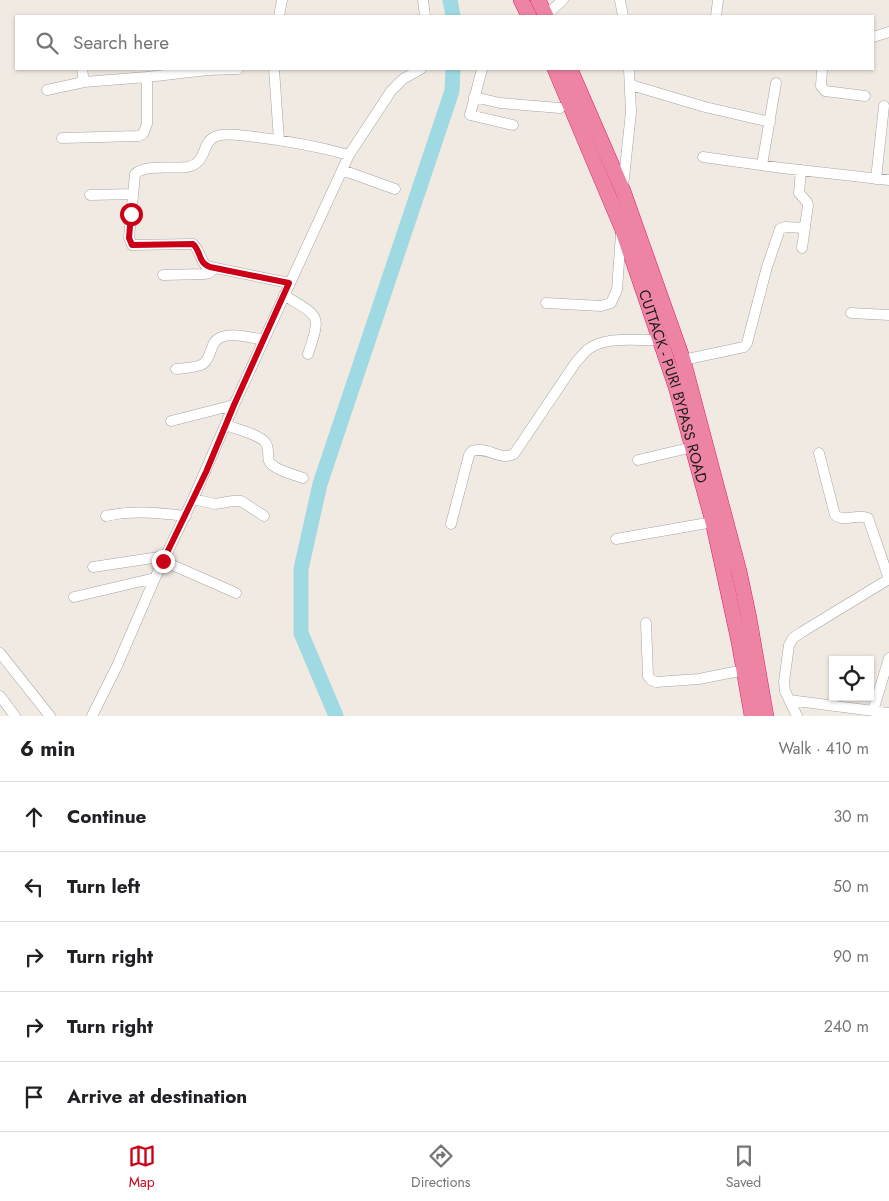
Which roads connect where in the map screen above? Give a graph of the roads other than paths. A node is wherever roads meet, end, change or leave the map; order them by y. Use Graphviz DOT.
graph roads {
  1 [pos="282,0"];
  2 [pos="423,0"];
  3 [pos="521,0"];
  4 [pos="538,0"];
  5 [pos="563,0"];
  6 [pos="620,0"];
  7 [pos="718,0"];
  8 [pos="279,15"];
  9 [pos="425,15"];
  10 [pos="528,15"];
  11 [pos="546,15"];
  12 [pos="547,15"];
  13 [pos="623,15"];
  14 [pos="716,15"];
  15 [pos="889,32"];
  16 [pos="874,37"];
  17 [pos="82,70"];
  18 [pos="208,70"];
  19 [pos="274,70"];
  20 [pos="419,70"];
  21 [pos="482,70"];
  22 [pos="555,70"];
  23 [pos="570,70"];
  24 [pos="629,70"];
  25 [pos="822,70"];
  26 [pos="147,77"];
  27 [pos="84,82"];
  28 [pos="776,83"];
  29 [pos="631,85"];
  30 [pos="47,90"];
  31 [pos="865,96"];
  32 [pos="474,97"];
  33 [pos="884,106"];
  34 [pos="560,108"];
  35 [pos="770,122"];
  36 [pos="513,125"];
  37 [pos="886,132"];
  38 [pos="62,138"];
  39 [pos="279,140"];
  40 [pos="349,156"];
  41 [pos="703,158"];
  42 [pos="762,165"];
  43 [pos="342,170"];
  44 [pos="801,170"];
  45 [pos="876,179"];
  46 [pos="889,180"];
  47 [pos="395,189"];
  48 [pos="623,191"];
  49 [pos="133,194"];
  50 [pos="90,196"];
  51 [pos="622,228"];
  52 [pos="802,228"];
  53 [pos="802,248"];
  54 [pos="214,269"];
  55 [pos="164,275"];
  56 [pos="289,283"];
  57 [pos="284,295"];
  58 [pos="546,303"];
  59 [pos="851,313"];
  60 [pos="889,315"];
  61 [pos="264,340"];
  62 [pos="661,340"];
  63 [pos="308,354"];
  64 [pos="683,360"];
  65 [pos="176,369"];
  66 [pos="234,405"];
  67 [pos="171,421"];
  68 [pos="226,425"];
  69 [pos="693,447"];
  70 [pos="819,453"];
  71 [pos="638,460"];
  72 [pos="303,478"];
  73 [pos="194,499"];
  74 [pos="106,516"];
  75 [pos="186,516"];
  76 [pos="264,516"];
  77 [pos="713,522"];
  78 [pos="451,524"];
  79 [pos="616,539"];
  80 [pos="165,559"];
  81 [pos="93,567"];
  82 [pos="155,578"];
  83 [pos="889,579"];
  84 [pos="236,593"];
  85 [pos="74,596"];
  86 [pos="646,623"];
  87 [pos="0,653"];
  88 [pos="889,658"];
  89 [pos="744,670"];
  90 [pos="0,696"];
  91 [pos="789,700"];
  92 [pos="873,711"];
  93 [pos="889,713"];
  94 [pos="16,716"];
  95 [pos="50,716"];
  96 [pos="92,716"];
  97 [pos="752,716"];
  98 [pos="766,716"];
  99 [pos="798,716"];
  1 -- 8 [label="street"];
  2 -- 9 [label="street"];
  3 -- 10 [label="highway"];
  4 -- 11 [label="highway"];
  5 -- 12 [label="street"];
  6 -- 13 [label="street"];
  7 -- 14 [label="street"];
  15 -- 16 [label="street"];
  17 -- 27 [label="street"];
  18 -- 26 [label="street"];
  19 -- 39 [label="street"];
  20 -- 40 [label="street"];
  21 -- 32 [label="street"];
  22 -- 51 [label="highway, CUTTACK - PURI BYPASS ROAD"];
  23 -- 48 [label="highway, CUTTACK - PURI BYPASS ROAD"];
  24 -- 29 [label="street"];
  25 -- 31 [label="street"];
  26 -- 27 [label="street"];
  26 -- 38 [label="street"];
  27 -- 30 [label="street"];
  28 -- 35 [label="street"];
  29 -- 35 [label="street"];
  29 -- 48 [label="street"];
  32 -- 34 [label="street"];
  32 -- 36 [label="street"];
  33 -- 37 [label="street"];
  35 -- 42 [label="street"];
  37 -- 45 [label="street"];
  39 -- 40 [label="street"];
  39 -- 49 [label="street"];
  40 -- 43 [label="street"];
  41 -- 42 [label="street"];
  42 -- 44 [label="street"];
  43 -- 47 [label="street"];
  43 -- 56 [label="street"];
  44 -- 45 [label="street"];
  44 -- 52 [label="street"];
  45 -- 46 [label="street"];
  48 -- 64 [label="highway, CUTTACK - PURI BYPASS ROAD"];
  49 -- 50 [label="street"];
  49 -- 54 [label="street"];
  51 -- 58 [label="street"];
  51 -- 62 [label="highway, CUTTACK - PURI BYPASS ROAD"];
  52 -- 53 [label="street"];
  52 -- 64 [label="street"];
  54 -- 55 [label="street"];
  54 -- 56 [label="street"];
  56 -- 57 [label="street"];
  57 -- 61 [label="street"];
  57 -- 63 [label="street"];
  59 -- 60 [label="street"];
  61 -- 65 [label="street"];
  61 -- 66 [label="street"];
  62 -- 69 [label="highway, CUTTACK - PURI BYPASS ROAD"];
  62 -- 78 [label="street"];
  64 -- 98 [label="highway, CUTTACK - PURI BYPASS ROAD"];
  66 -- 67 [label="street"];
  66 -- 68 [label="street"];
  68 -- 72 [label="street"];
  68 -- 73 [label="street"];
  69 -- 71 [label="street"];
  69 -- 77 [label="highway, CUTTACK - PURI BYPASS ROAD"];
  70 -- 83 [label="street"];
  73 -- 75 [label="street"];
  73 -- 76 [label="street"];
  74 -- 75 [label="street"];
  75 -- 80 [label="street"];
  77 -- 79 [label="street"];
  77 -- 89 [label="highway, CUTTACK - PURI BYPASS ROAD"];
  80 -- 81 [label="street"];
  80 -- 82 [label="street"];
  80 -- 84 [label="street"];
  82 -- 85 [label="street"];
  82 -- 96 [label="street"];
  83 -- 91 [label="street"];
  86 -- 89 [label="street"];
  87 -- 95 [label="street"];
  88 -- 92 [label="street"];
  89 -- 97 [label="highway, CUTTACK - PURI BYPASS ROAD"];
  90 -- 94 [label="street"];
  91 -- 92 [label="street"];
  91 -- 99 [label="street"];
  92 -- 93 [label="street"];
}
